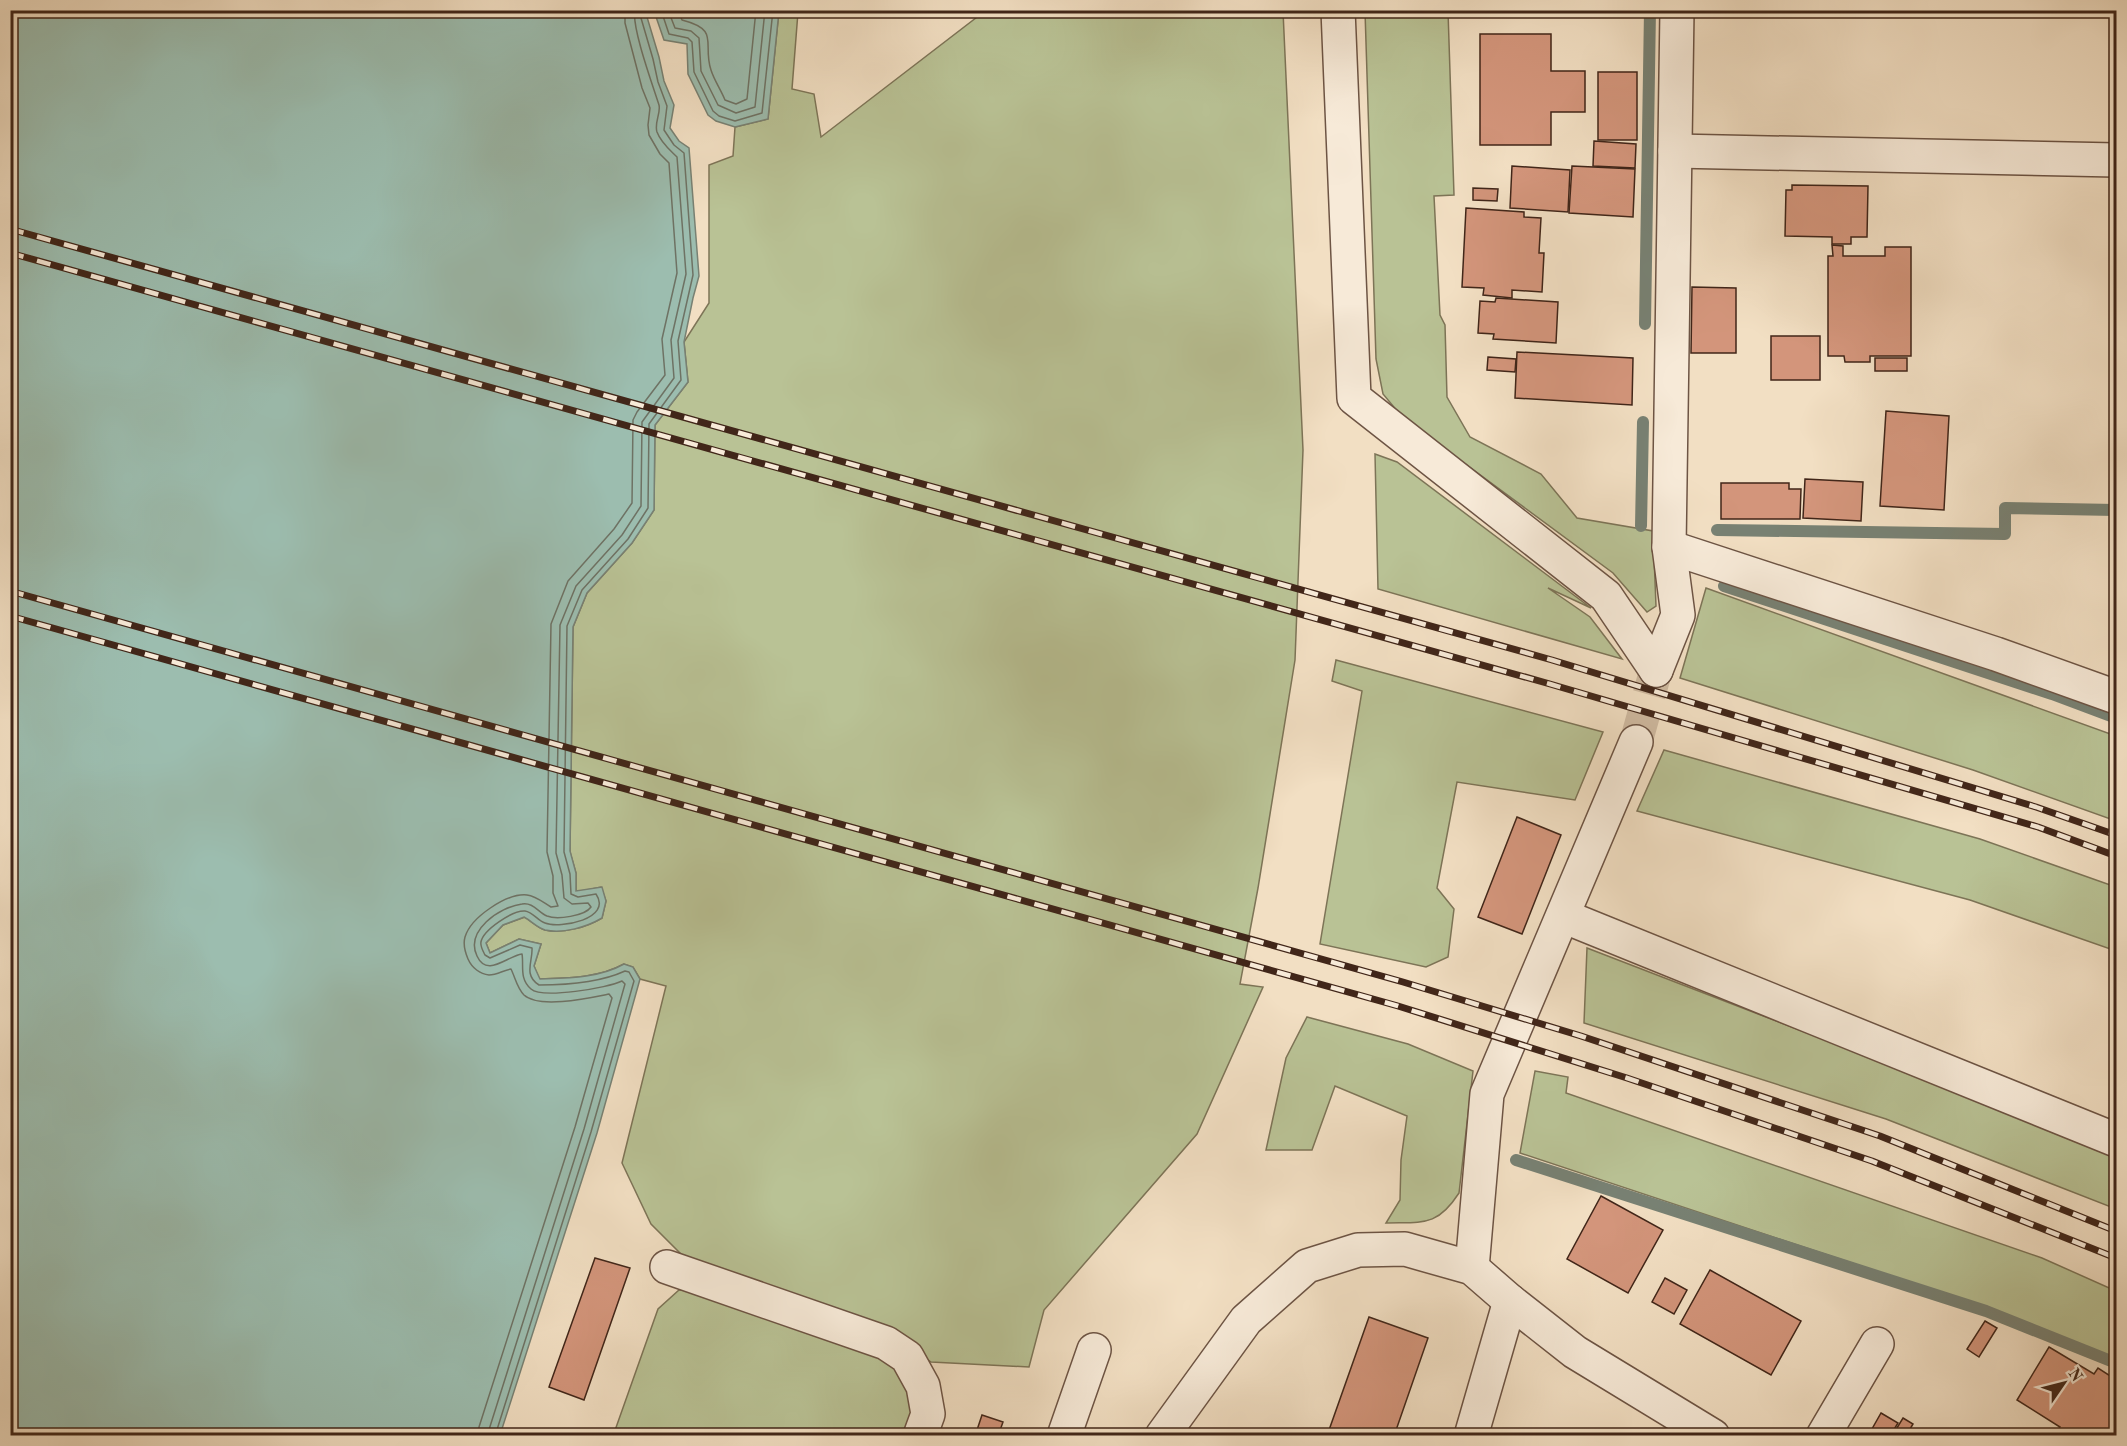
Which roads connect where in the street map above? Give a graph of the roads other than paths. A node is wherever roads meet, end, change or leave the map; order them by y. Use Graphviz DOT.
graph roads {
  1 [pos="1338,10"];
  2 [pos="1677,10"];
  3 [pos="1675,152"];
  4 [pos="2116,160"];
  5 [pos="1669,547"];
  6 [pos="2116,697"];
  7 [pos="1636,742"];
  8 [pos="1563,916"];
  9 [pos="2116,1140"];
  10 [pos="667,1267"];
  11 [pos="1472,1268"];
  12 [pos="1510,1301"];
  13 [pos="1877,1344"];
  14 [pos="1094,1350"];
  15 [pos="920,1436"];
  16 [pos="1064,1436"];
  17 [pos="1162,1436"];
  18 [pos="1471,1436"];
  19 [pos="1713,1436"];
  20 [pos="1823,1436"];
  1 -- 5 [label="street"];
  2 -- 3 [label="street"];
  3 -- 4 [label="street"];
  3 -- 5 [label="street"];
  5 -- 6 [label="street"];
  7 -- 8 [label="street"];
  8 -- 9 [label="street"];
  8 -- 11 [label="street"];
  10 -- 15 [label="street"];
  11 -- 12 [label="street"];
  11 -- 17 [label="street"];
  12 -- 18 [label="street"];
  12 -- 19 [label="street"];
  13 -- 20 [label="street"];
  14 -- 16 [label="street"];
}
